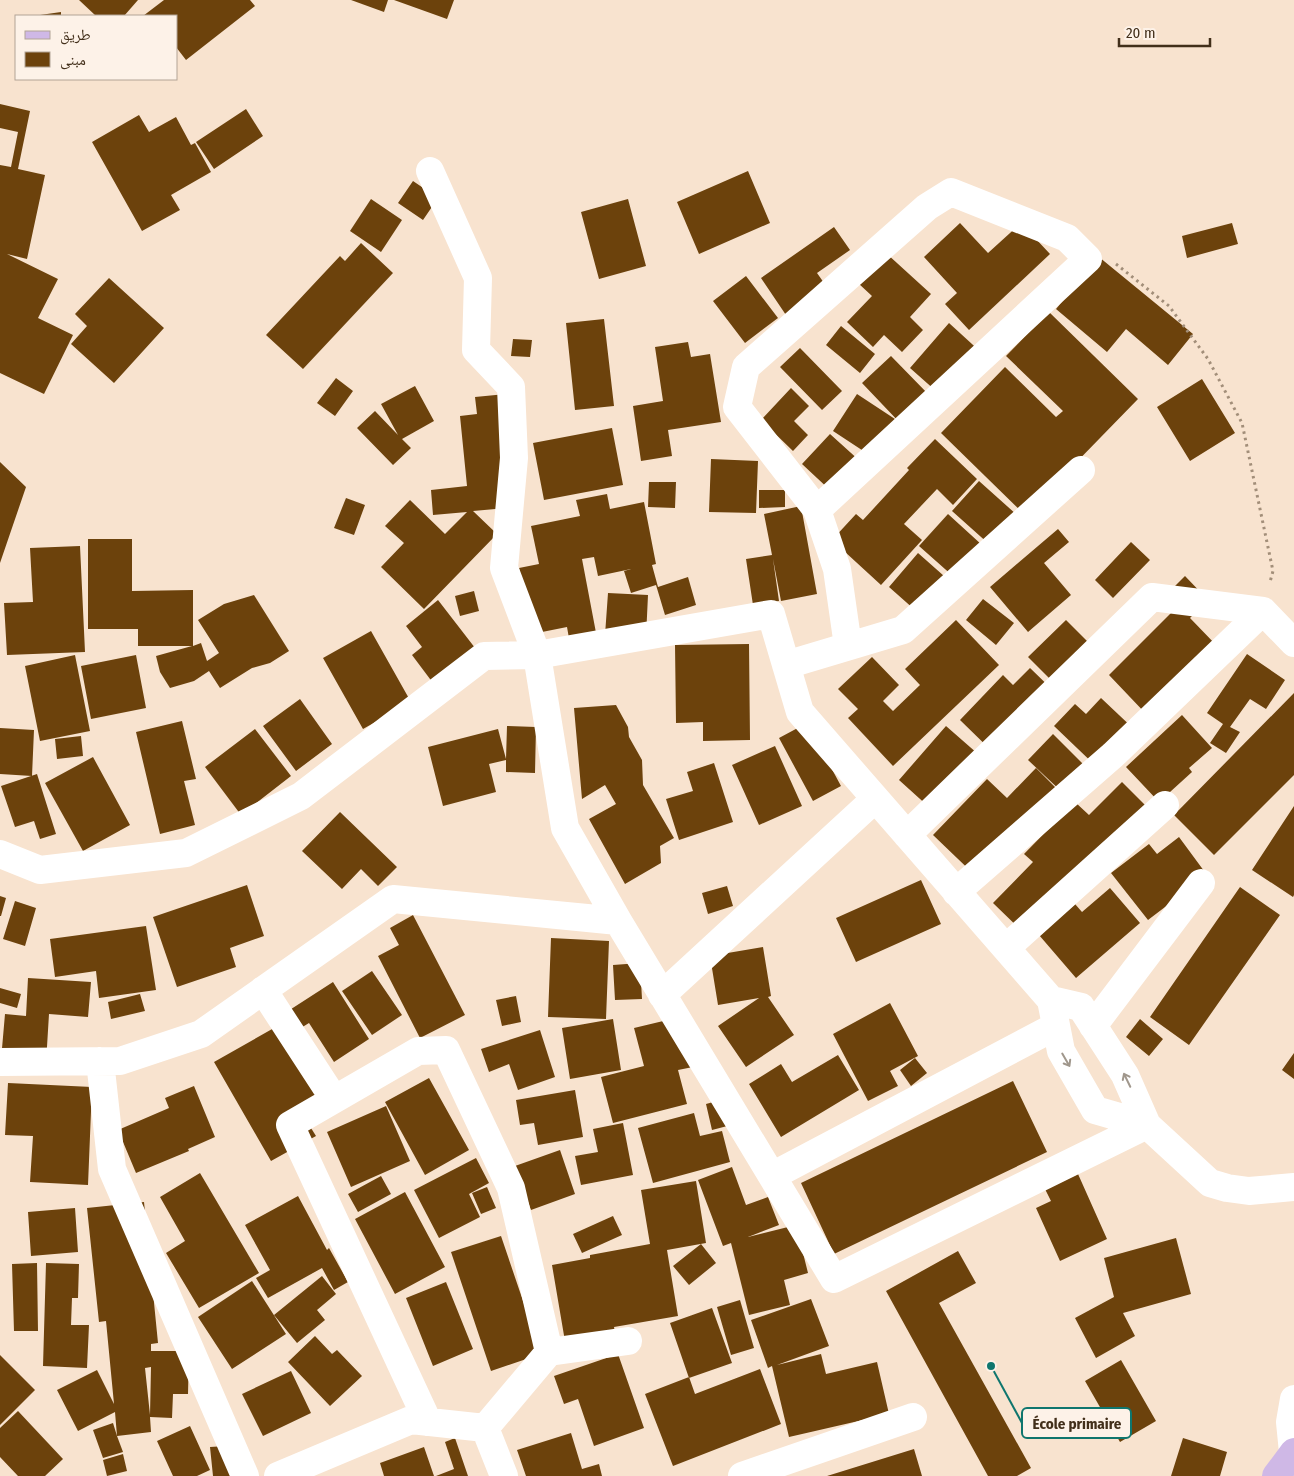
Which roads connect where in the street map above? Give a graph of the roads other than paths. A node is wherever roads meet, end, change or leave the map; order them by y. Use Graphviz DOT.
graph roads {
  1 [pos="430,170"];
  2 [pos="1081,470"];
  3 [pos="817,510"];
  4 [pos="1263,611"];
  5 [pos="1294,643"];
  6 [pos="848,646"];
  7 [pos="537,655"];
  8 [pos="786,665"];
  9 [pos="875,799"];
  10 [pos="1166,806"];
  11 [pos="907,835"];
  12 [pos="0,854"];
  13 [pos="1201,883"];
  14 [pos="956,892"];
  15 [pos="618,921"];
  16 [pos="1006,948"];
  17 [pos="263,990"];
  18 [pos="662,995"];
  19 [pos="1051,1000"];
  20 [pos="1056,1026"];
  21 [pos="1093,1026"];
  22 [pos="100,1061"];
  23 [pos="0,1062"];
  24 [pos="334,1099"];
  25 [pos="1147,1125"];
  26 [pos="772,1176"];
  27 [pos="1294,1187"];
  28 [pos="628,1342"];
  29 [pos="549,1352"];
  30 [pos="1294,1398"];
  31 [pos="913,1417"];
  32 [pos="428,1422"];
  33 [pos="485,1428"];
  34 [pos="1293,1452"];
  35 [pos="245,1476"];
  36 [pos="278,1476"];
  37 [pos="504,1476"];
  38 [pos="742,1476"];
  39 [pos="1276,1476"];
  1 -- 7 [label="street"];
  2 -- 6 [label="street"];
  3 -- 3 [label="street"];
  3 -- 6 [label="street"];
  4 -- 5 [label="street"];
  4 -- 11 [label="street"];
  4 -- 14 [label="street"];
  6 -- 8 [label="street"];
  7 -- 8 [label="street"];
  7 -- 12 [label="street"];
  7 -- 15 [label="street"];
  8 -- 9 [label="street"];
  9 -- 11 [label="street"];
  9 -- 18 [label="street"];
  10 -- 16 [label="street"];
  11 -- 14 [label="street"];
  13 -- 21 [label="street"];
  14 -- 16 [label="street"];
  15 -- 17 [label="street"];
  15 -- 18 [label="street"];
  16 -- 19 [label="street"];
  17 -- 22 [label="street"];
  17 -- 24 [label="street"];
  18 -- 26 [label="street"];
  19 -- 20 [label="street"];
  19 -- 21 [label="street"];
  20 -- 25 [label="street, one-way"];
  20 -- 26 [label="street"];
  25 -- 21 [label="street, one-way"];
  22 -- 23 [label="street"];
  22 -- 35 [label="street"];
  24 -- 29 [label="street"];
  24 -- 32 [label="street"];
  25 -- 26 [label="street"];
  25 -- 27 [label="street"];
  28 -- 29 [label="street"];
  29 -- 33 [label="street"];
  30 -- 34 [label="street"];
  31 -- 38 [label="street"];
  32 -- 33 [label="street"];
  32 -- 36 [label="street"];
  33 -- 37 [label="street"];
  34 -- 39 [label="main road"];
}
